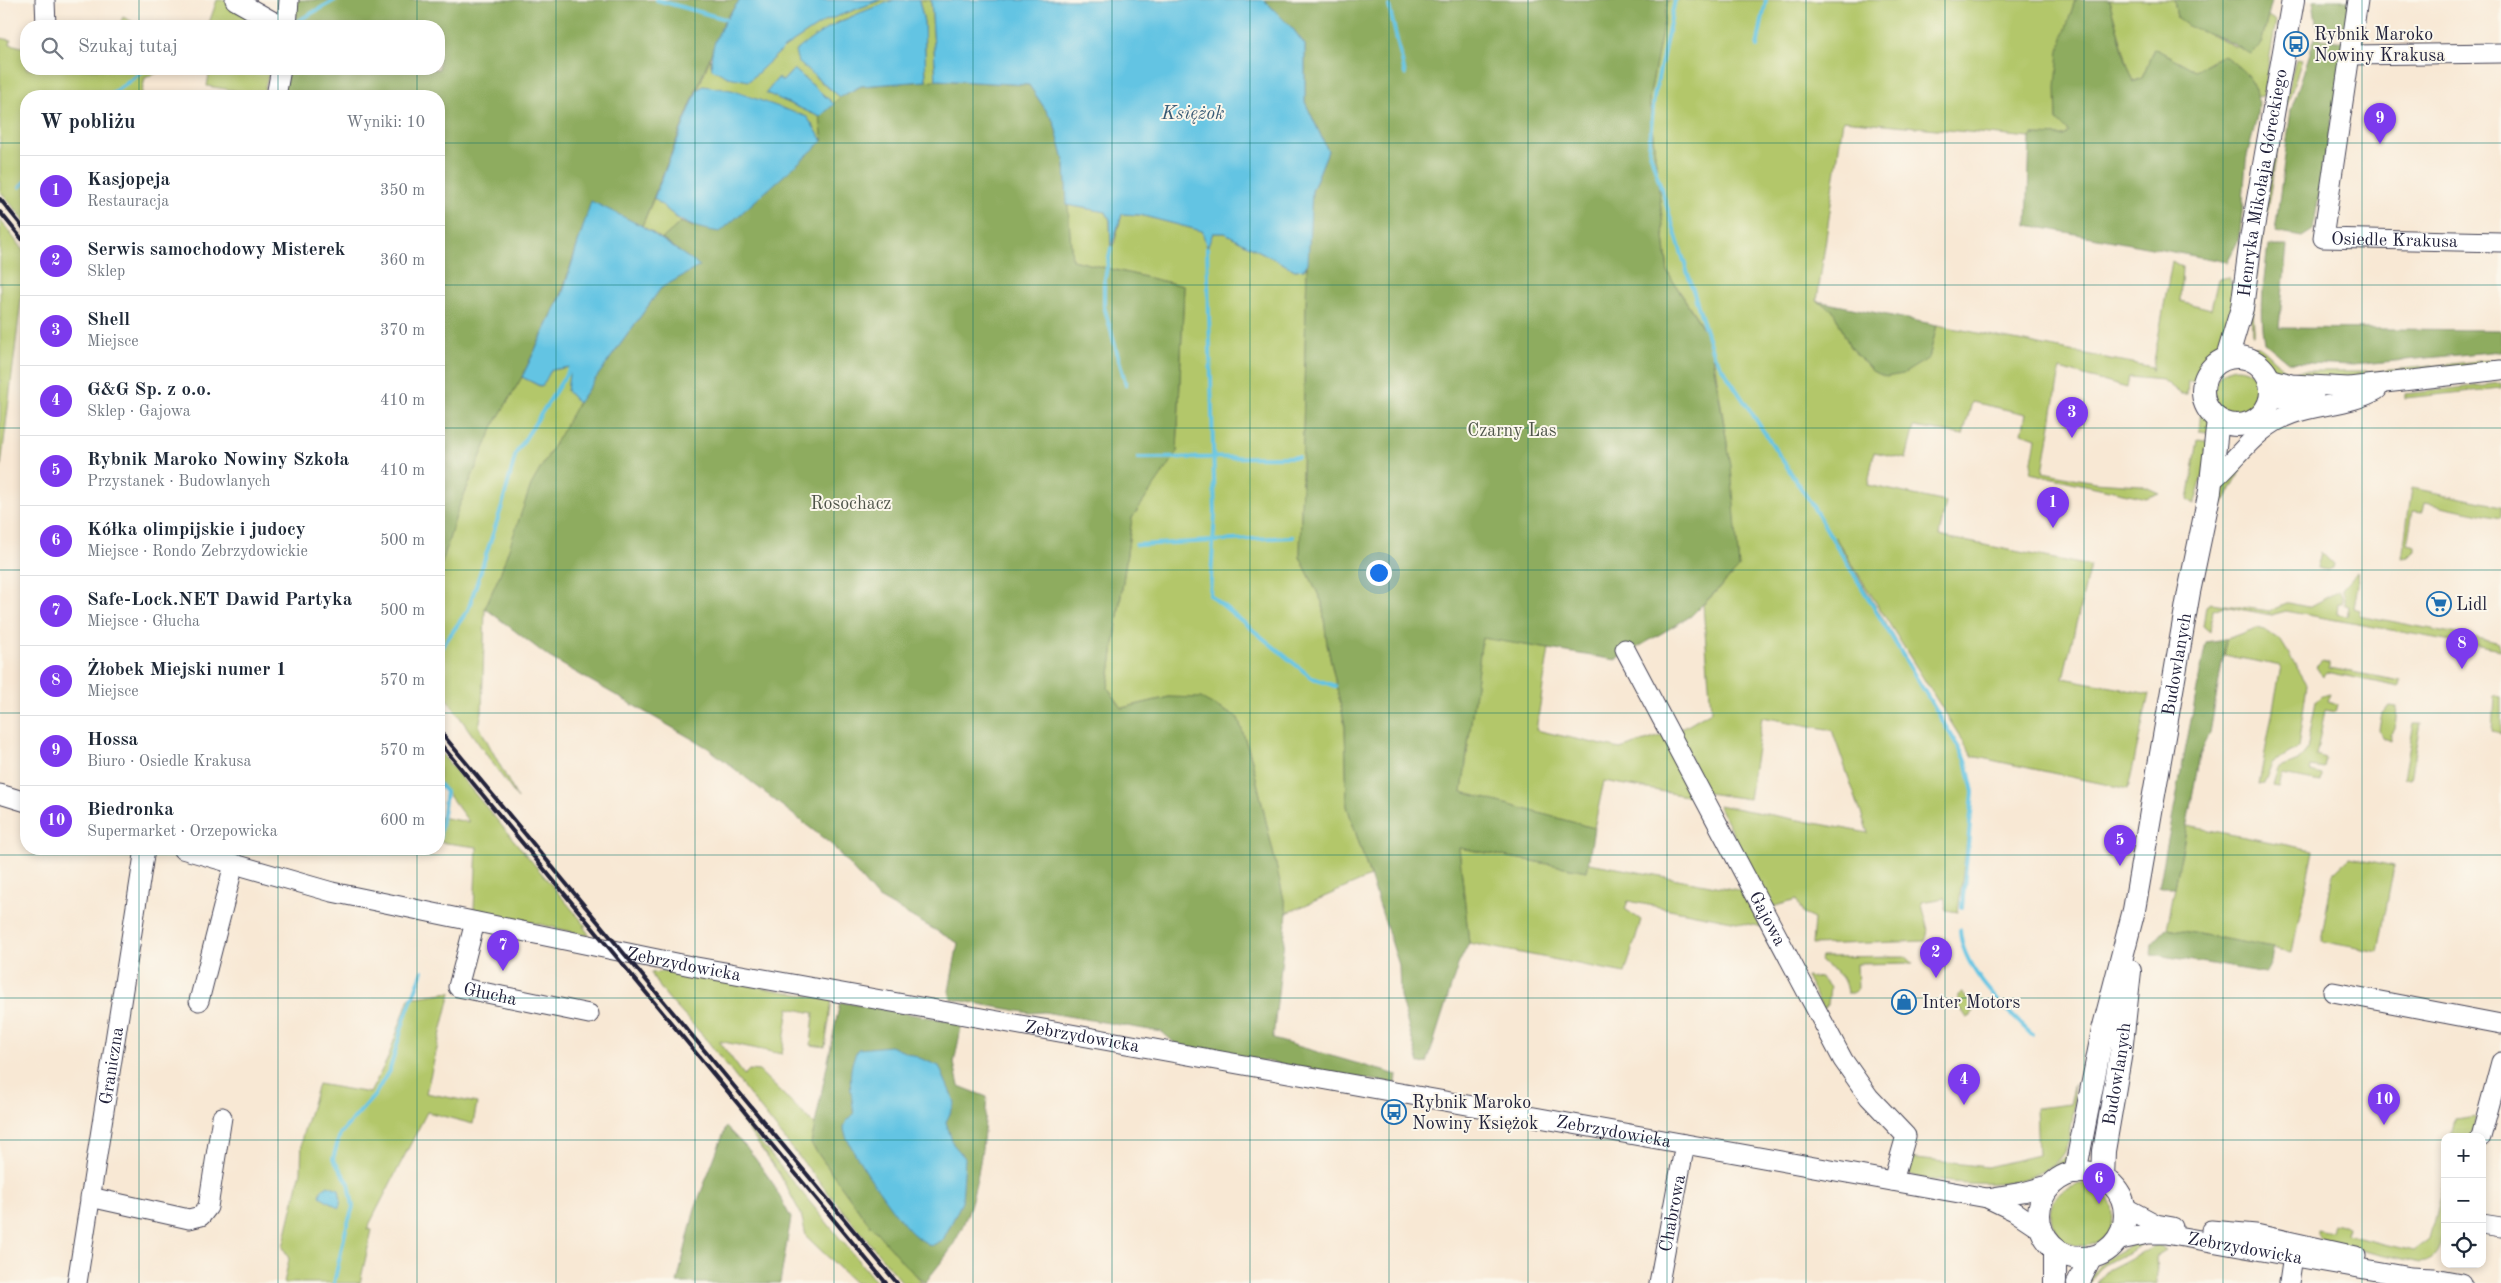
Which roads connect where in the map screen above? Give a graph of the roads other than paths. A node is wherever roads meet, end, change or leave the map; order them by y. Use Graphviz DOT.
graph roads {
  1 [pos="45,0"];
  2 [pos="235,0"];
  3 [pos="289,0"];
  4 [pos="2293,0"];
  5 [pos="2358,0"];
  6 [pos="46,20"];
  7 [pos="270,20"];
  8 [pos="287,20"];
  9 [pos="2501,53"];
  10 [pos="2351,55"];
  11 [pos="280,75"];
  12 [pos="277,90"];
  13 [pos="2501,242"];
  14 [pos="2242,308"];
  15 [pos="2227,358"];
  16 [pos="2250,359"];
  17 [pos="2501,370"];
  18 [pos="2392,382"];
  19 [pos="2270,389"];
  20 [pos="2228,422"];
  21 [pos="2213,484"];
  22 [pos="1625,649"];
  23 [pos="0,794"];
  24 [pos="20,800"];
  25 [pos="144,855"];
  26 [pos="203,855"];
  27 [pos="234,864"];
  28 [pos="2134,910"];
  29 [pos="475,922"];
  30 [pos="2333,992"];
  31 [pos="199,1001"];
  32 [pos="589,1014"];
  33 [pos="2501,1024"];
  34 [pos="2501,1066"];
  35 [pos="222,1117"];
  36 [pos="2482,1133"];
  37 [pos="1685,1144"];
  38 [pos="2075,1173"];
  39 [pos="2103,1178"];
  40 [pos="1893,1181"];
  41 [pos="2052,1184"];
  42 [pos="90,1197"];
  43 [pos="1987,1198"];
  44 [pos="2124,1208"];
  45 [pos="2486,1225"];
  46 [pos="2501,1228"];
  47 [pos="2041,1229"];
  48 [pos="2116,1241"];
  49 [pos="2055,1249"];
  50 [pos="2293,1256"];
  51 [pos="2091,1257"];
  52 [pos="2446,1276"];
  53 [pos="77,1283"];
  54 [pos="1659,1283"];
  55 [pos="2055,1283"];
  56 [pos="2078,1283"];
  57 [pos="2289,1283"];
  1 -- 6 [label="street"];
  2 -- 7 [label="street"];
  3 -- 8 [label="street"];
  4 -- 14 [label="main road, Henryka Mikołaja Góreckiego"];
  5 -- 10 [label="street, Osiedle Krakusa"];
  9 -- 10 [label="street"];
  10 -- 13 [label="street, Osiedle Krakusa"];
  11 -- 12 [label="street"];
  14 -- 15 [label="main road, Henryka Mikołaja Góreckiego"];
  14 -- 16 [label="main road, Henryka Mikołaja Góreckiego"];
  15 -- 16 [label="main road"];
  15 -- 20 [label="main road"];
  16 -- 19 [label="main road"];
  17 -- 18 [label="street"];
  18 -- 19 [label="street"];
  18 -- 21 [label="street"];
  19 -- 20 [label="main road"];
  20 -- 21 [label="main road, Budowlanych"];
  21 -- 28 [label="main road, Budowlanych"];
  22 -- 40 [label="street, Gajowa"];
  23 -- 24 [label="street"];
  25 -- 42 [label="street, Graniczna"];
  26 -- 27 [label="street, Zebrzydowicka"];
  27 -- 29 [label="street, Zebrzydowicka"];
  27 -- 31 [label="street"];
  28 -- 38 [label="main road, Budowlanych"];
  28 -- 39 [label="main road, Budowlanych"];
  29 -- 32 [label="street, Głucha"];
  29 -- 37 [label="street, Zebrzydowicka"];
  30 -- 33 [label="street"];
  34 -- 36 [label="street"];
  35 -- 42 [label="street"];
  37 -- 40 [label="street, Zebrzydowicka"];
  37 -- 54 [label="street, Chabrowa"];
  38 -- 39 [label="main road"];
  38 -- 41 [label="main road"];
  39 -- 44 [label="main road"];
  40 -- 43 [label="street, Zebrzydowicka"];
  41 -- 43 [label="street, Zebrzydowicka"];
  41 -- 47 [label="main road"];
  42 -- 53 [label="street, Graniczna"];
  43 -- 47 [label="street, Zebrzydowicka"];
  44 -- 48 [label="main road"];
  44 -- 52 [label="street, Zebrzydowicka"];
  45 -- 46 [label="street"];
  47 -- 49 [label="main road"];
  48 -- 50 [label="street, Zebrzydowicka"];
  48 -- 51 [label="main road"];
  49 -- 51 [label="main road"];
  49 -- 55 [label="main road"];
  50 -- 52 [label="street, Zebrzydowicka"];
  50 -- 57 [label="street"];
  51 -- 56 [label="main road"];
}
